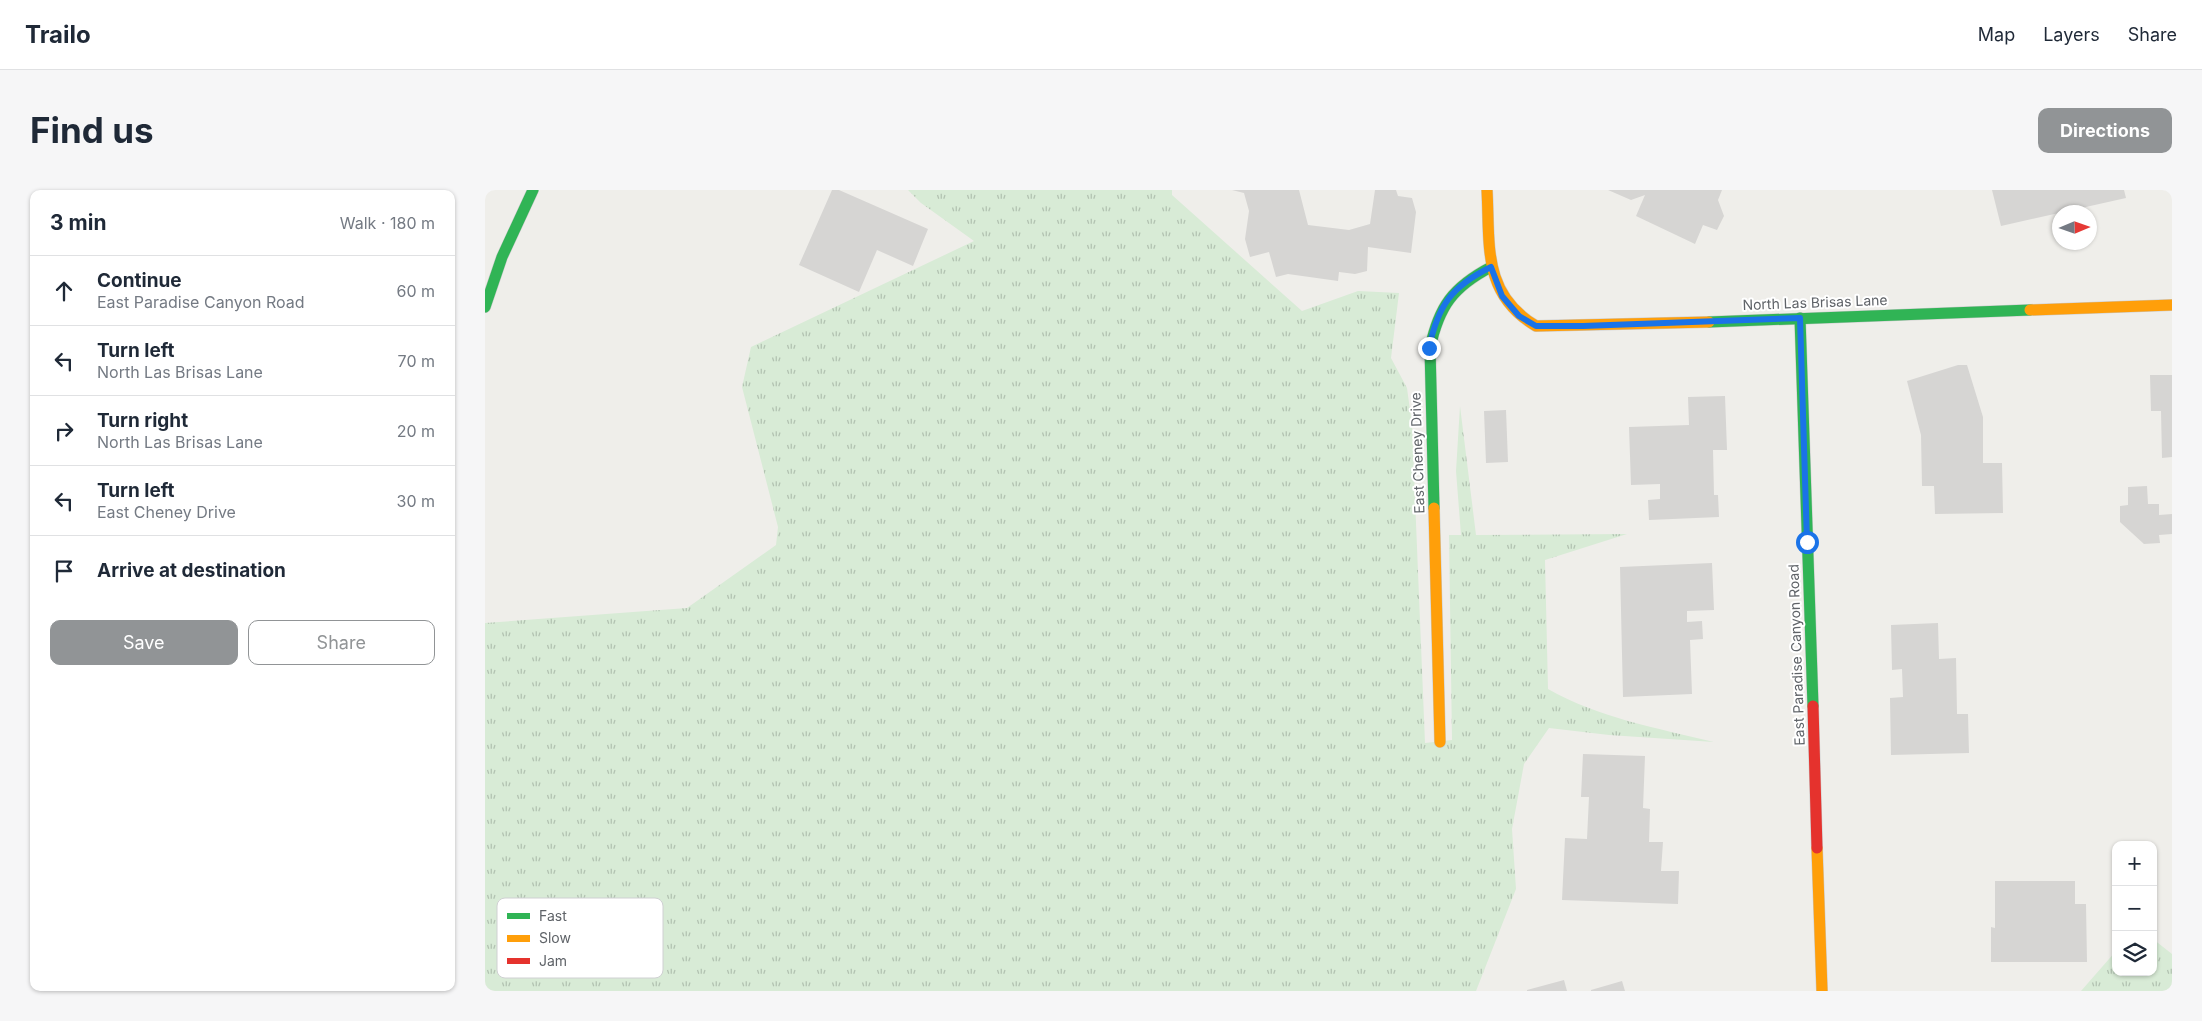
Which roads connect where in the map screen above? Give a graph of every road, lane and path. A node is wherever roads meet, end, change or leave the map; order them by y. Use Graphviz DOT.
graph roads {
  1 [pos="533,190"];
  2 [pos="1487,190"];
  3 [pos="1491,267"];
  4 [pos="2172,305"];
  5 [pos="485,307"];
  6 [pos="1800,318"];
  7 [pos="1440,742"];
  8 [pos="1822,991"];
  1 -- 5 [label="street"];
  2 -- 3 [label="street"];
  3 -- 6 [label="street, North Las Brisas Lane"];
  3 -- 7 [label="street, East Cheney Drive"];
  4 -- 6 [label="street, North Las Brisas Lane"];
  6 -- 8 [label="street, East Paradise Canyon Road"];
}
